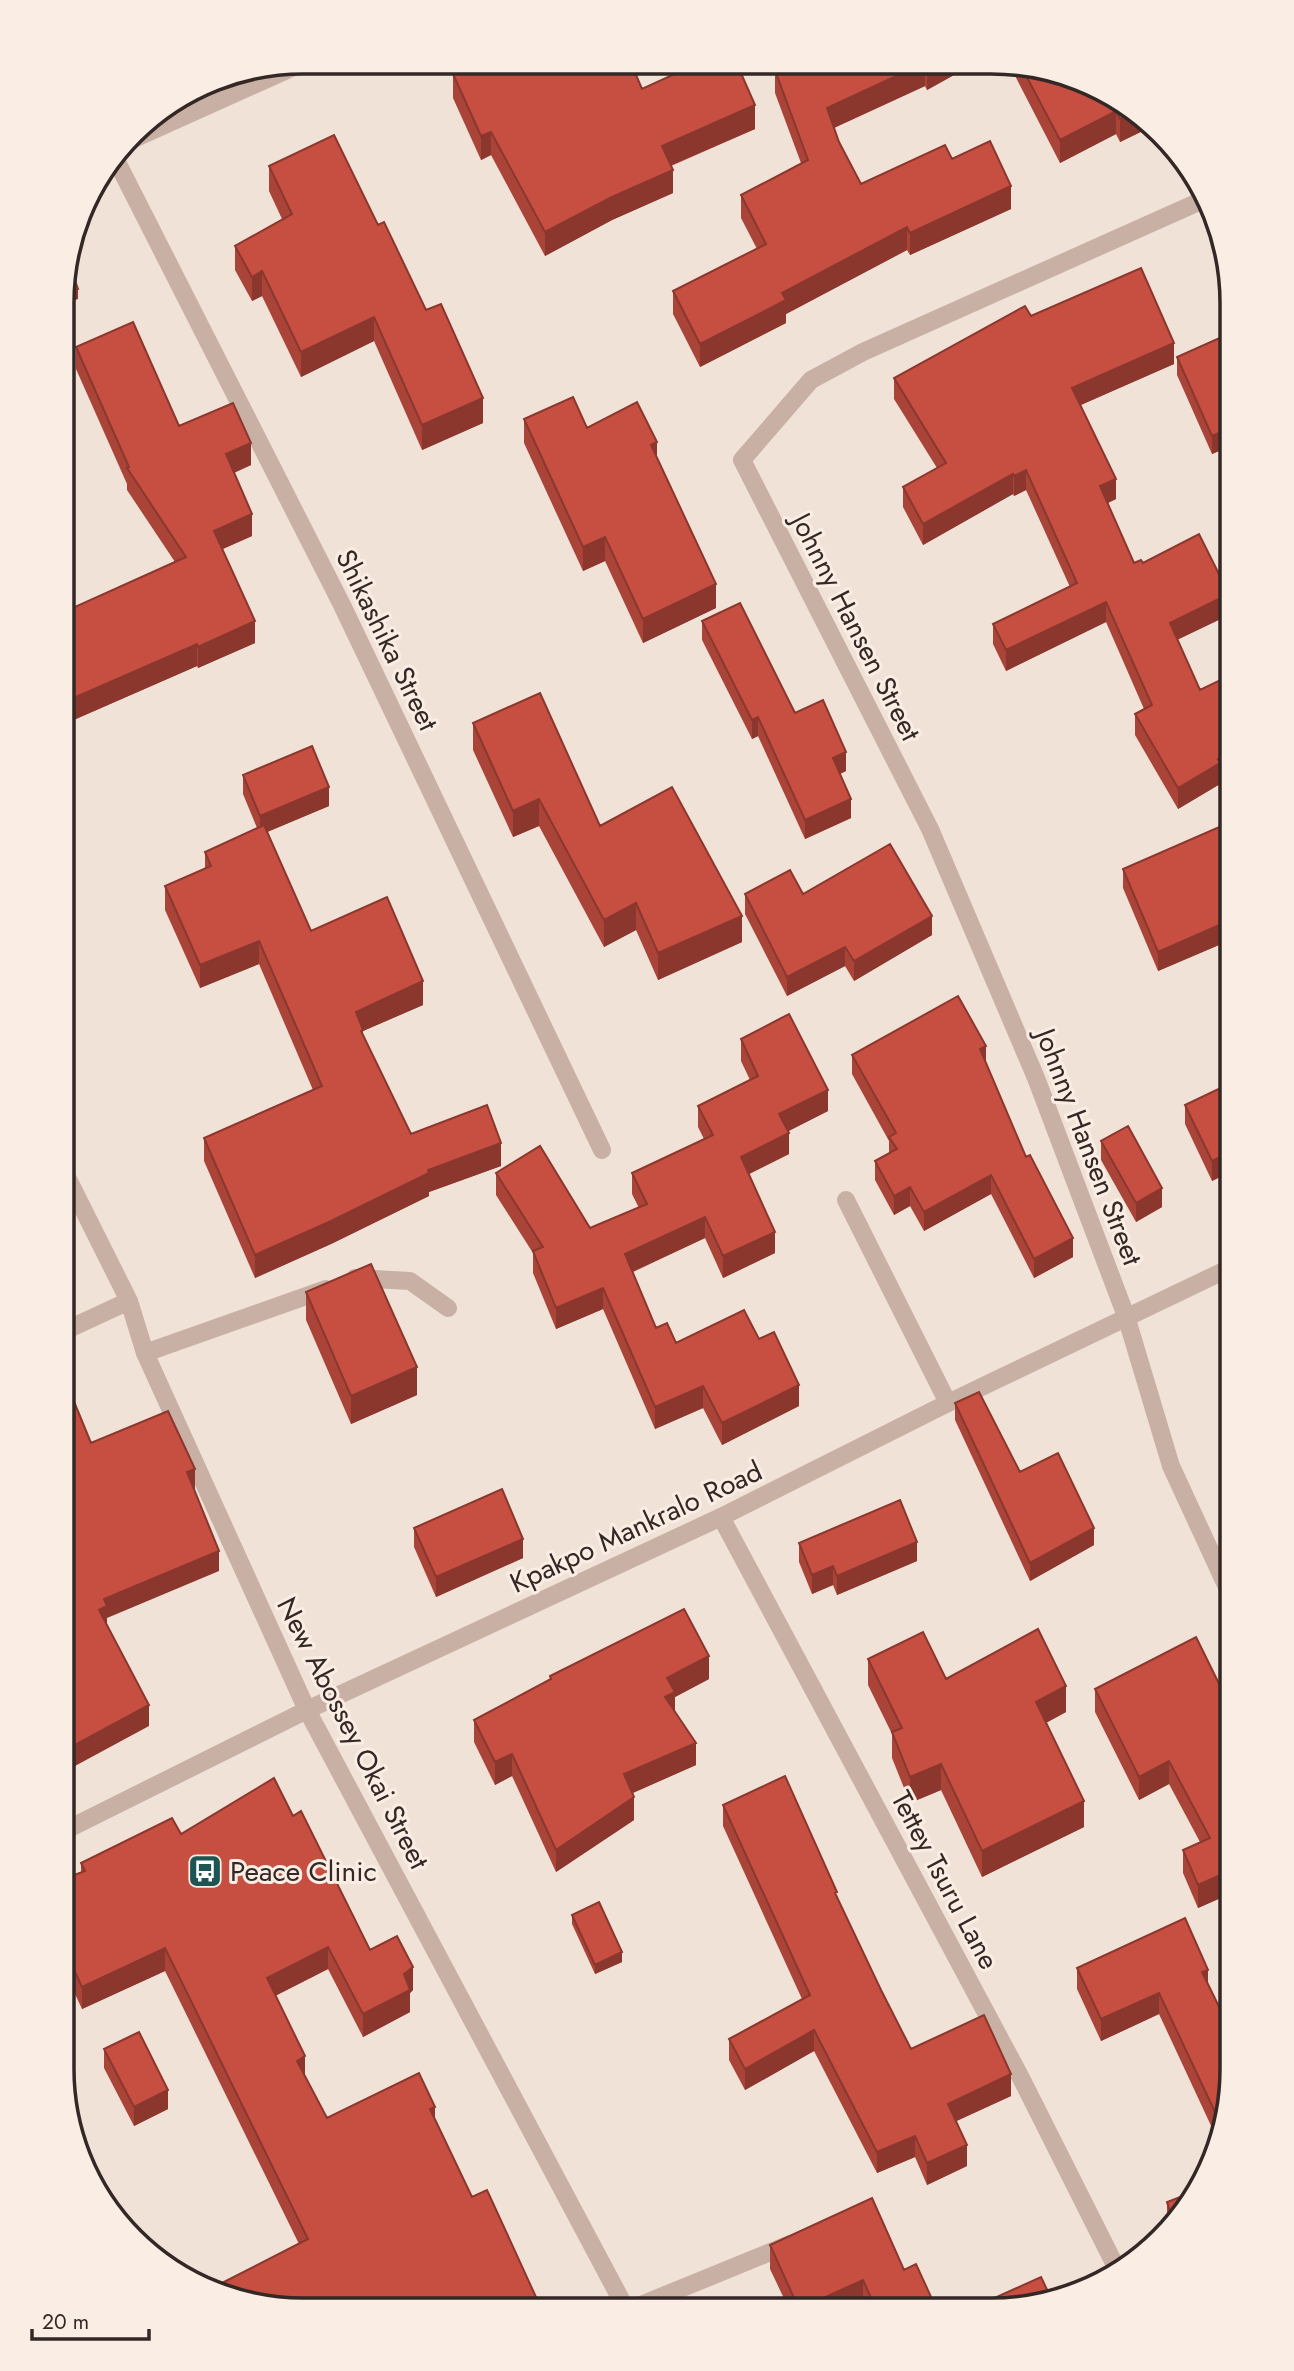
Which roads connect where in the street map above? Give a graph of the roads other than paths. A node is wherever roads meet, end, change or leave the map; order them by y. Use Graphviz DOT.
graph roads {
  1 [pos="276,75"];
  2 [pos="151,131"];
  3 [pos="119,166"];
  4 [pos="1198,202"];
  5 [pos="601,1150"];
  6 [pos="74,1191"];
  7 [pos="846,1200"];
  8 [pos="1220,1274"];
  9 [pos="129,1301"];
  10 [pos="448,1308"];
  11 [pos="1126,1316"];
  12 [pos="74,1326"];
  13 [pos="145,1353"];
  14 [pos="948,1403"];
  15 [pos="721,1517"];
  16 [pos="1220,1572"];
  17 [pos="307,1710"];
  18 [pos="74,1826"];
  19 [pos="808,2237"];
  20 [pos="1114,2262"];
  21 [pos="620,2298"];
  22 [pos="658,2298"];
  1 -- 2 [label="street"];
  3 -- 5 [label="street, Shikashika Street"];
  4 -- 11 [label="street, Johnny Hansen Street"];
  6 -- 9 [label="street, New Abossey Okai Street"];
  7 -- 14 [label="street"];
  8 -- 11 [label="street, Kpakpo Mankralo Road"];
  9 -- 12 [label="street"];
  9 -- 13 [label="street, New Abossey Okai Street"];
  10 -- 13 [label="street"];
  11 -- 14 [label="street, Kpakpo Mankralo Road"];
  11 -- 16 [label="street"];
  13 -- 17 [label="street, New Abossey Okai Street"];
  14 -- 15 [label="street, Kpakpo Mankralo Road"];
  15 -- 17 [label="street, Kpakpo Mankralo Road"];
  15 -- 20 [label="street, Tettey Tsuru Lane"];
  17 -- 18 [label="street, Kpakpo Mankralo Road"];
  17 -- 21 [label="street, New Abossey Okai Street"];
  19 -- 22 [label="street"];
}
